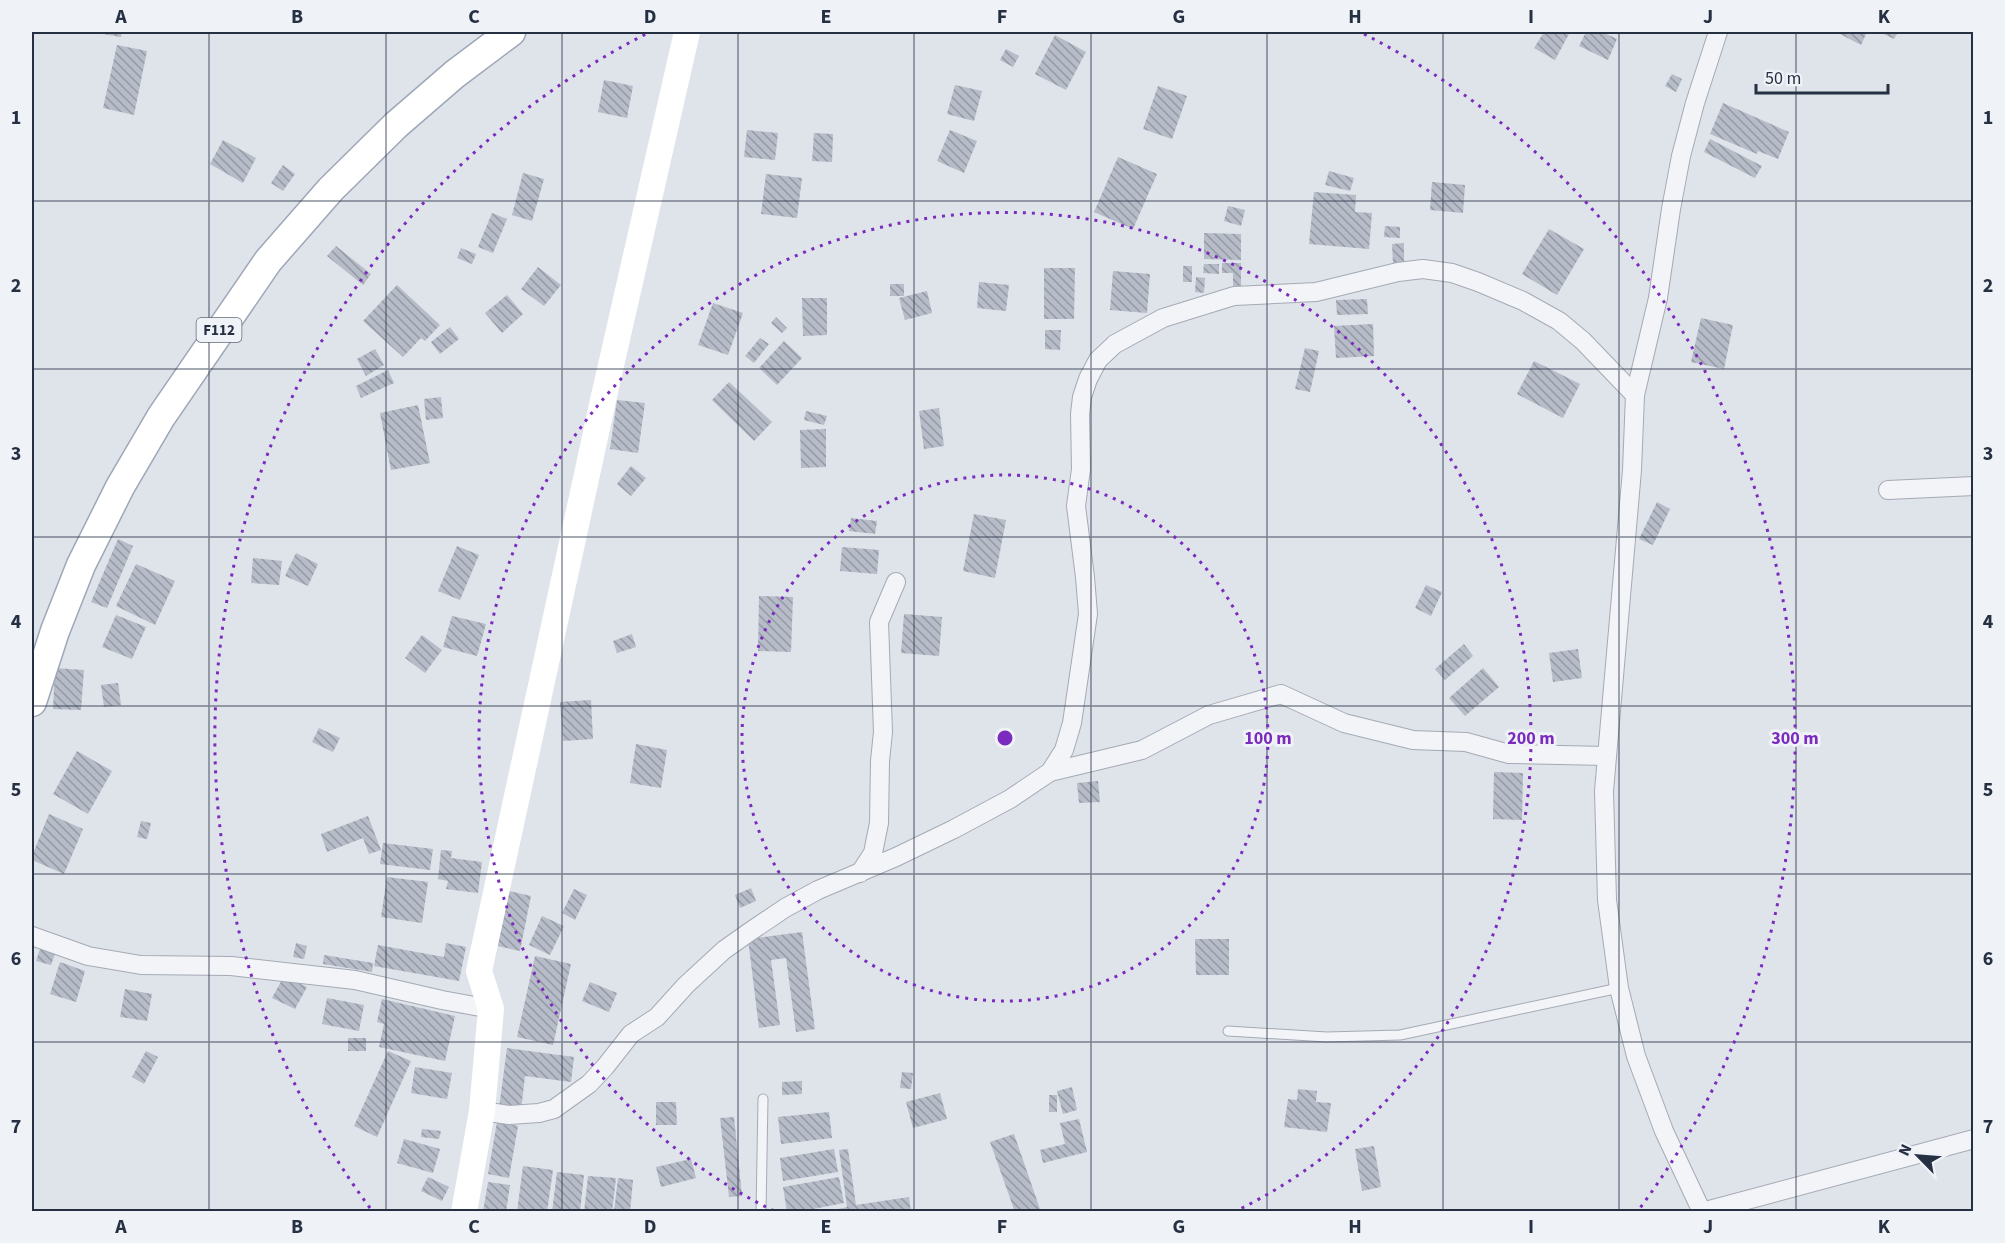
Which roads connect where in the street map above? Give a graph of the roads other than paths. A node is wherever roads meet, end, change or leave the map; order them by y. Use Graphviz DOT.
graph roads {
  1 [pos="511,32"];
  2 [pos="687,32"];
  3 [pos="1718,32"];
  4 [pos="1635,395"];
  5 [pos="1974,486"];
  6 [pos="1888,490"];
  7 [pos="896,582"];
  8 [pos="32,702"];
  9 [pos="1607,756"];
  10 [pos="1050,772"];
  11 [pos="860,873"];
  12 [pos="32,936"];
  13 [pos="1619,988"];
  14 [pos="491,1009"];
  15 [pos="1228,1031"];
  16 [pos="763,1099"];
  17 [pos="482,1111"];
  18 [pos="1974,1139"];
  19 [pos="464,1212"];
  20 [pos="761,1212"];
  21 [pos="1702,1212"];
  1 -- 8 [label="main road, F112"];
  2 -- 14 [label="street"];
  3 -- 4 [label="street"];
  4 -- 9 [label="street"];
  4 -- 10 [label="street"];
  5 -- 6 [label="street"];
  7 -- 11 [label="street"];
  9 -- 10 [label="street"];
  9 -- 13 [label="street"];
  10 -- 11 [label="street"];
  11 -- 17 [label="street"];
  12 -- 14 [label="street"];
  13 -- 15 [label="lane"];
  13 -- 21 [label="street"];
  14 -- 17 [label="street"];
  16 -- 20 [label="lane"];
  17 -- 19 [label="street"];
  18 -- 21 [label="street"];
}
